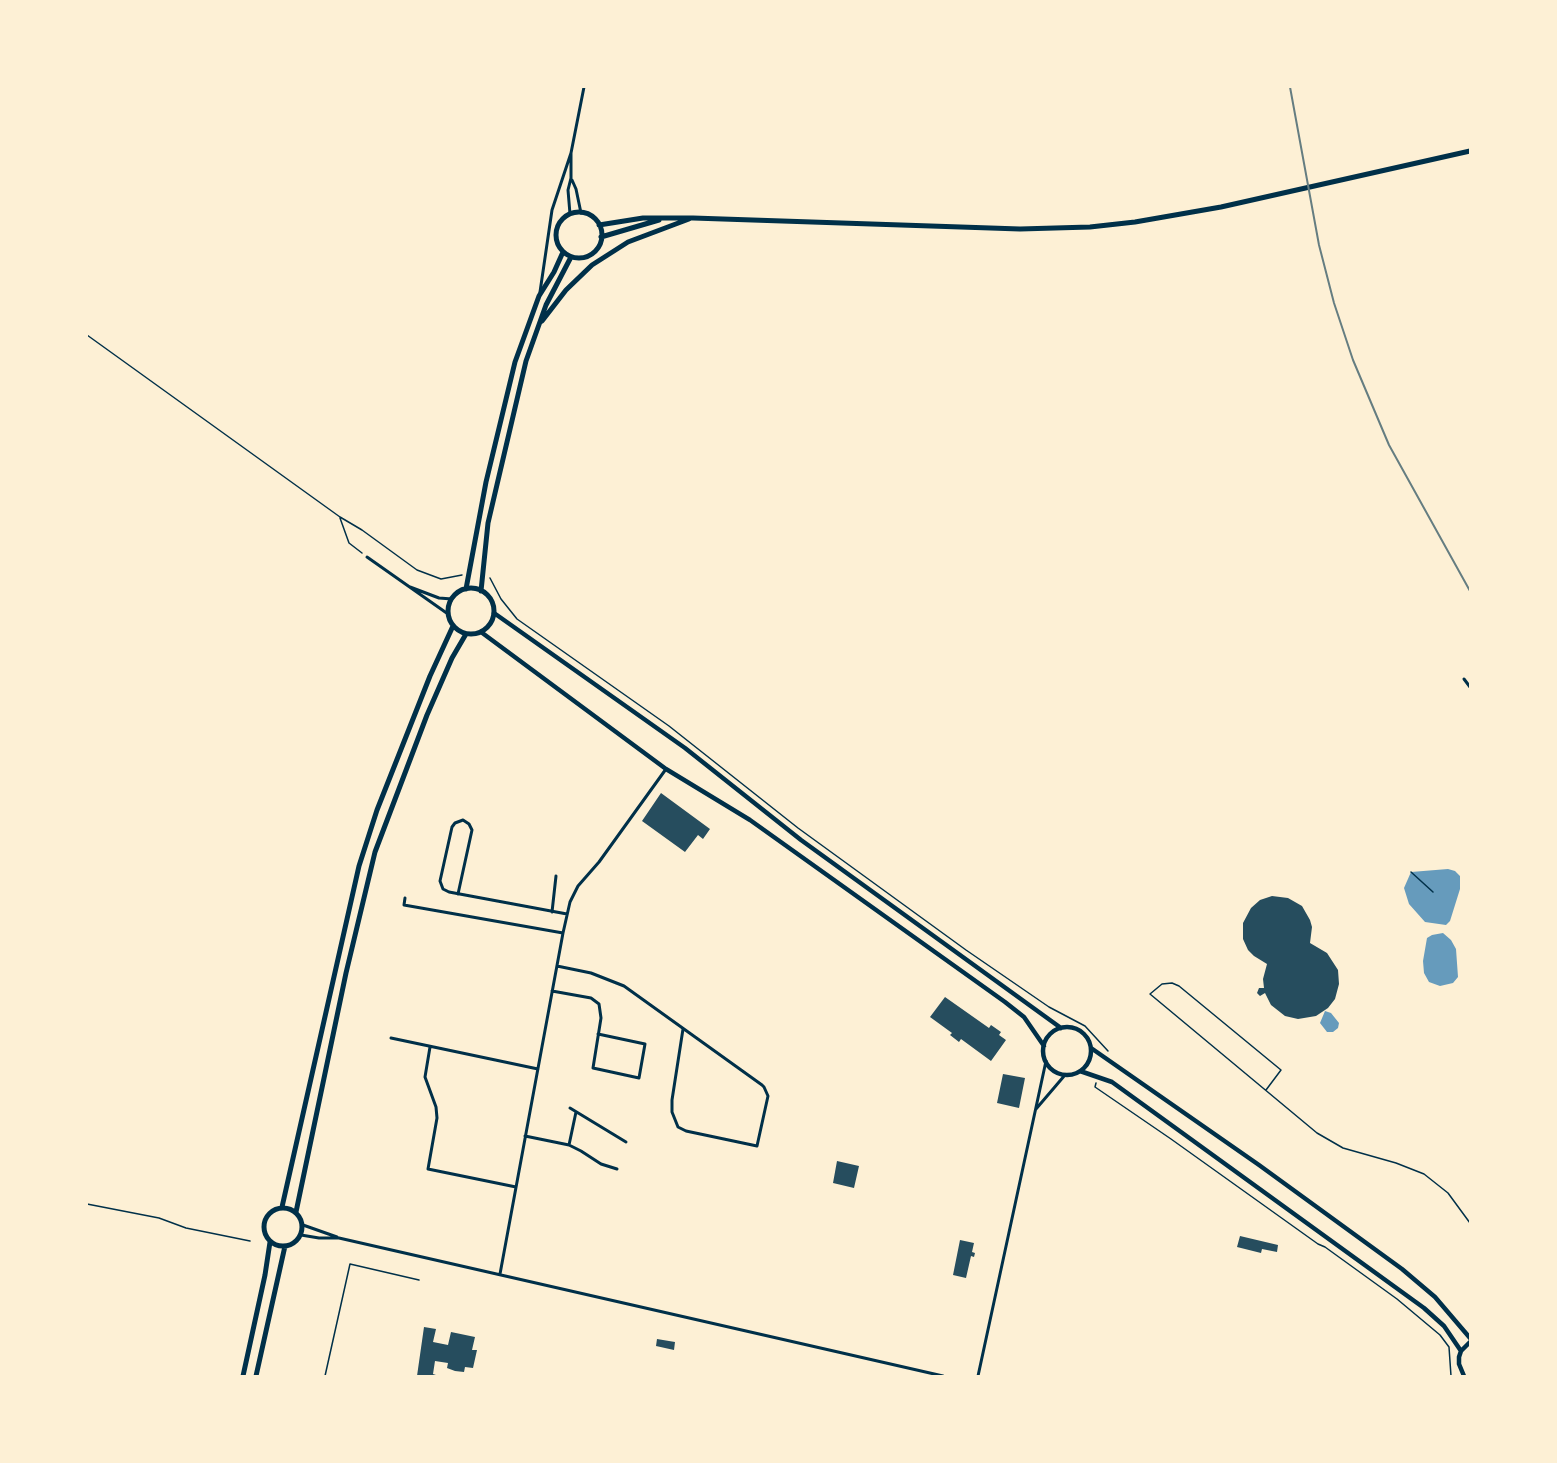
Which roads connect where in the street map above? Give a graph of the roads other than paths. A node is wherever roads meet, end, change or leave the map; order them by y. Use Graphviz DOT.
graph roads {
  1 [pos="584,87"];
  2 [pos="1470,151"];
  3 [pos="571,153"];
  4 [pos="571,178"];
  5 [pos="581,213"];
  6 [pos="570,214"];
  7 [pos="693,218"];
  8 [pos="664,219"];
  9 [pos="599,225"];
  10 [pos="601,237"];
  11 [pos="563,252"];
  12 [pos="571,256"];
  13 [pos="539,296"];
  14 [pos="541,322"];
  15 [pos="367,556"];
  16 [pos="405,585"];
  17 [pos="466,589"];
  18 [pos="481,591"];
  19 [pos="452,600"];
  20 [pos="494,613"];
  21 [pos="448,614"];
  22 [pos="453,626"];
  23 [pos="482,632"];
  24 [pos="466,634"];
  25 [pos="1464,678"];
  26 [pos="1470,687"];
  27 [pos="666,769"];
  28 [pos="556,876"];
  29 [pos="458,894"];
  30 [pos="405,898"];
  31 [pos="552,912"];
  32 [pos="567,914"];
  33 [pos="563,933"];
  34 [pos="557,966"];
  35 [pos="552,991"];
  36 [pos="1061,1028"];
  37 [pos="683,1029"];
  38 [pos="598,1034"];
  39 [pos="390,1038"];
  40 [pos="1044,1046"];
  41 [pos="430,1047"];
  42 [pos="1091,1048"];
  43 [pos="1046,1061"];
  44 [pos="538,1069"];
  45 [pos="1080,1071"];
  46 [pos="1065,1075"];
  47 [pos="1266,1090"];
  48 [pos="570,1108"];
  49 [pos="1035,1110"];
  50 [pos="576,1111"];
  51 [pos="525,1136"];
  52 [pos="626,1142"];
  53 [pos="569,1145"];
  54 [pos="617,1169"];
  55 [pos="516,1186"];
  56 [pos="282,1207"];
  57 [pos="296,1212"];
  58 [pos="1470,1223"];
  59 [pos="303,1225"];
  60 [pos="301,1235"];
  61 [pos="339,1238"];
  62 [pos="270,1242"];
  63 [pos="285,1246"];
  64 [pos="500,1274"];
  65 [pos="419,1280"];
  66 [pos="1470,1340"];
  67 [pos="1461,1351"];
  68 [pos="243,1376"];
  69 [pos="256,1376"];
  70 [pos="325,1376"];
  71 [pos="943,1376"];
  72 [pos="978,1376"];
  73 [pos="1464,1376"];
  1 -- 3 [label="street"];
  2 -- 7 [label="main road"];
  3 -- 4 [label="street"];
  3 -- 13 [label="street"];
  4 -- 5 [label="street"];
  4 -- 6 [label="street"];
  5 -- 6 [label="main road"];
  5 -- 9 [label="main road"];
  6 -- 11 [label="main road"];
  7 -- 8 [label="main road"];
  7 -- 14 [label="main road"];
  8 -- 9 [label="main road"];
  8 -- 10 [label="main road"];
  9 -- 10 [label="main road"];
  10 -- 12 [label="main road"];
  11 -- 12 [label="main road"];
  11 -- 13 [label="main road"];
  12 -- 14 [label="main road"];
  13 -- 17 [label="main road"];
  14 -- 18 [label="main road"];
  15 -- 16 [label="street"];
  16 -- 19 [label="street"];
  16 -- 21 [label="street"];
  17 -- 18 [label="main road"];
  17 -- 19 [label="main road"];
  18 -- 20 [label="main road"];
  19 -- 21 [label="main road"];
  20 -- 23 [label="main road"];
  20 -- 36 [label="street"];
  21 -- 22 [label="main road"];
  22 -- 24 [label="main road"];
  22 -- 56 [label="main road"];
  23 -- 24 [label="main road"];
  23 -- 27 [label="street"];
  24 -- 57 [label="main road"];
  25 -- 26 [label="street"];
  27 -- 32 [label="street"];
  27 -- 40 [label="street"];
  28 -- 31 [label="street"];
  29 -- 29 [label="street"];
  29 -- 31 [label="street"];
  30 -- 33 [label="street"];
  31 -- 32 [label="street"];
  32 -- 33 [label="street"];
  33 -- 34 [label="street"];
  34 -- 35 [label="street"];
  34 -- 37 [label="street"];
  35 -- 38 [label="street"];
  35 -- 44 [label="street"];
  36 -- 40 [label="street"];
  36 -- 42 [label="street"];
  37 -- 37 [label="street"];
  38 -- 38 [label="street"];
  39 -- 41 [label="street"];
  40 -- 43 [label="street"];
  41 -- 44 [label="street"];
  41 -- 55 [label="street"];
  42 -- 45 [label="street"];
  42 -- 66 [label="street"];
  43 -- 46 [label="street"];
  43 -- 49 [label="street"];
  44 -- 51 [label="street"];
  45 -- 46 [label="street"];
  45 -- 67 [label="street"];
  46 -- 49 [label="street"];
  47 -- 47 [label="lane"];
  47 -- 58 [label="lane"];
  48 -- 50 [label="street"];
  49 -- 72 [label="street"];
  50 -- 52 [label="street"];
  50 -- 53 [label="street"];
  51 -- 53 [label="street"];
  51 -- 55 [label="street"];
  53 -- 54 [label="street"];
  55 -- 64 [label="street"];
  56 -- 57 [label="main road"];
  56 -- 62 [label="main road"];
  57 -- 59 [label="main road"];
  59 -- 60 [label="main road"];
  59 -- 61 [label="street"];
  60 -- 61 [label="street"];
  60 -- 63 [label="main road"];
  61 -- 64 [label="street"];
  62 -- 63 [label="main road"];
  62 -- 68 [label="main road"];
  63 -- 69 [label="main road"];
  64 -- 71 [label="street"];
  65 -- 70 [label="lane"];
  66 -- 67 [label="street"];
  67 -- 73 [label="street"];
}
